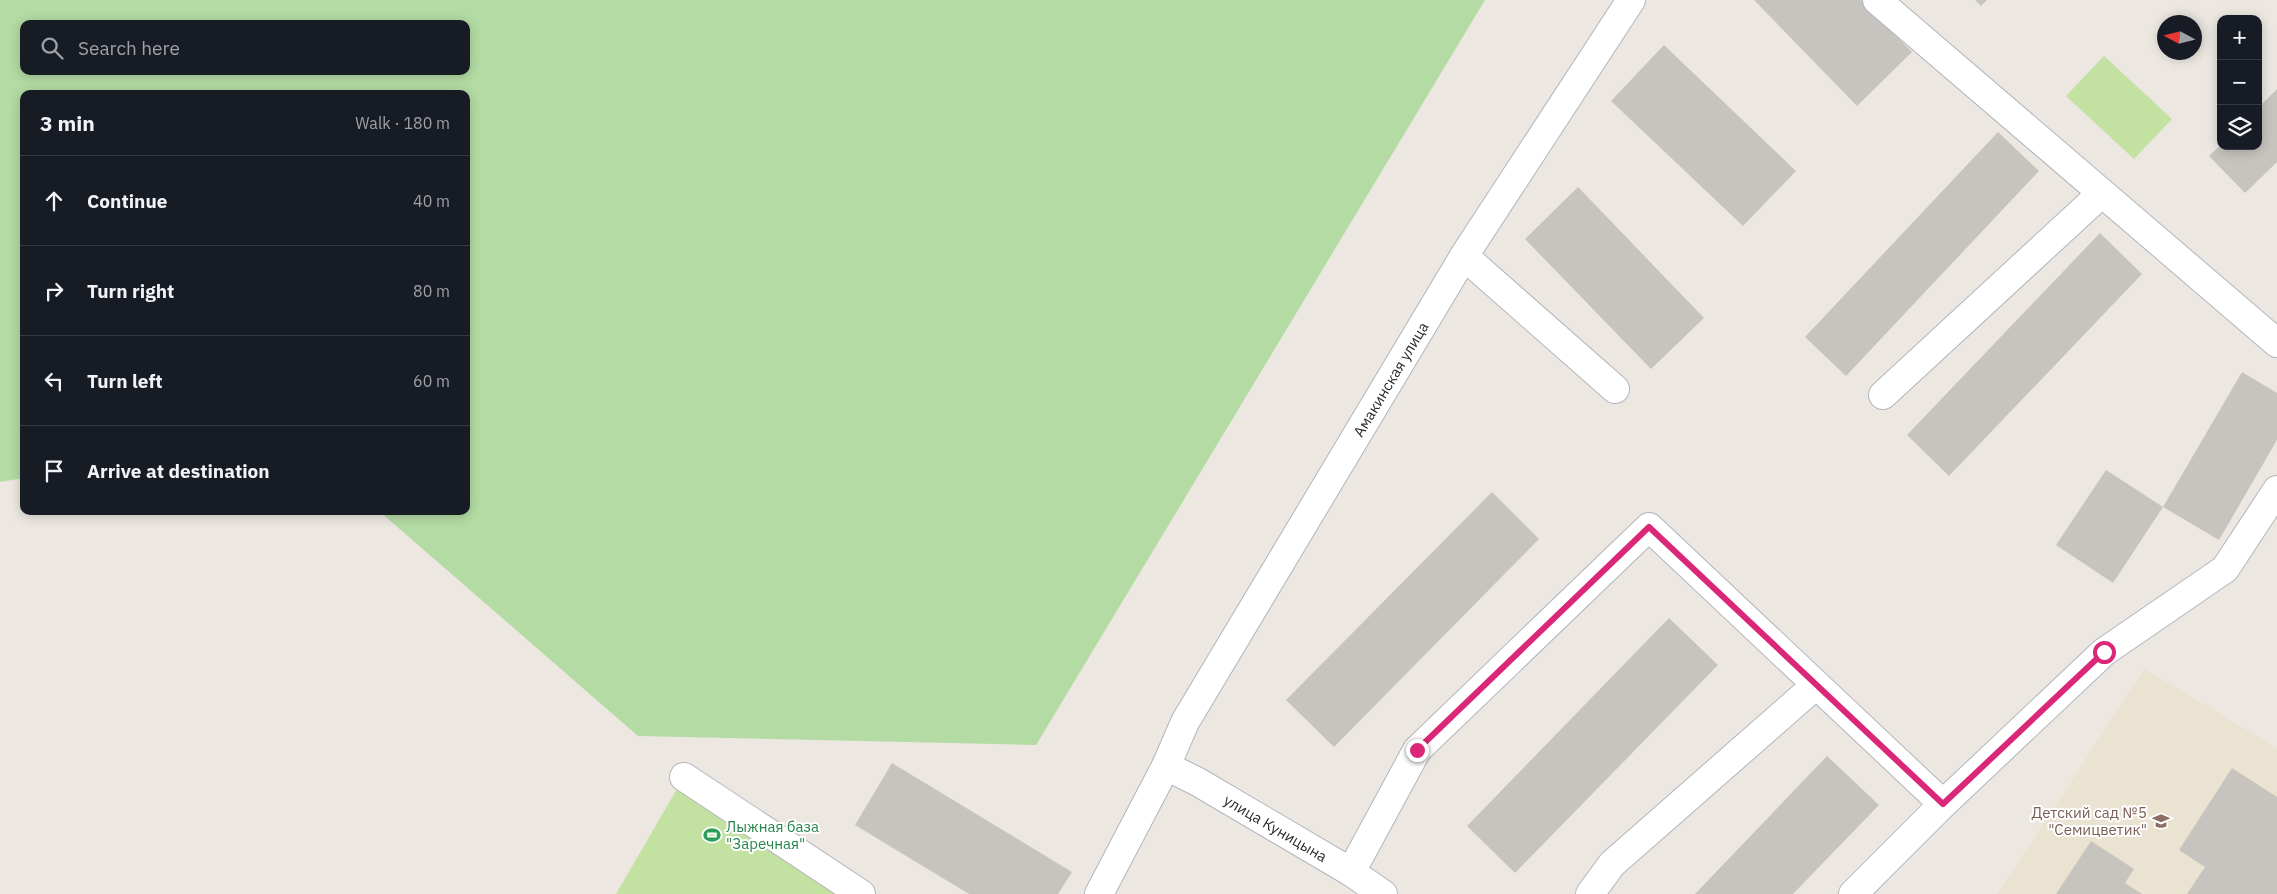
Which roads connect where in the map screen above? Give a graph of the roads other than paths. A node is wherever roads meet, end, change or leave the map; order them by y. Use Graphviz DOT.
graph roads {
  1 [pos="1631,0"];
  2 [pos="1877,0"];
  3 [pos="2102,193"];
  4 [pos="1464,256"];
  5 [pos="2277,343"];
  6 [pos="1615,389"];
  7 [pos="1883,396"];
  8 [pos="2277,490"];
  9 [pos="1816,685"];
  10 [pos="1166,766"];
  11 [pos="684,776"];
  12 [pos="1943,804"];
  13 [pos="1351,872"];
  14 [pos="862,894"];
  15 [pos="1099,894"];
  16 [pos="1383,894"];
  17 [pos="1590,894"];
  18 [pos="1853,894"];
  1 -- 4 [label="street, Амакинская улица"];
  2 -- 3 [label="street"];
  3 -- 5 [label="street"];
  3 -- 7 [label="street"];
  4 -- 6 [label="street"];
  4 -- 10 [label="street, Амакинская улица"];
  8 -- 12 [label="street"];
  9 -- 12 [label="street"];
  9 -- 13 [label="street"];
  9 -- 17 [label="street"];
  10 -- 13 [label="street, улица Куницына"];
  10 -- 15 [label="street, Амакинская улица"];
  11 -- 14 [label="street"];
  12 -- 18 [label="street"];
  13 -- 16 [label="street, улица Куницына"];
}
